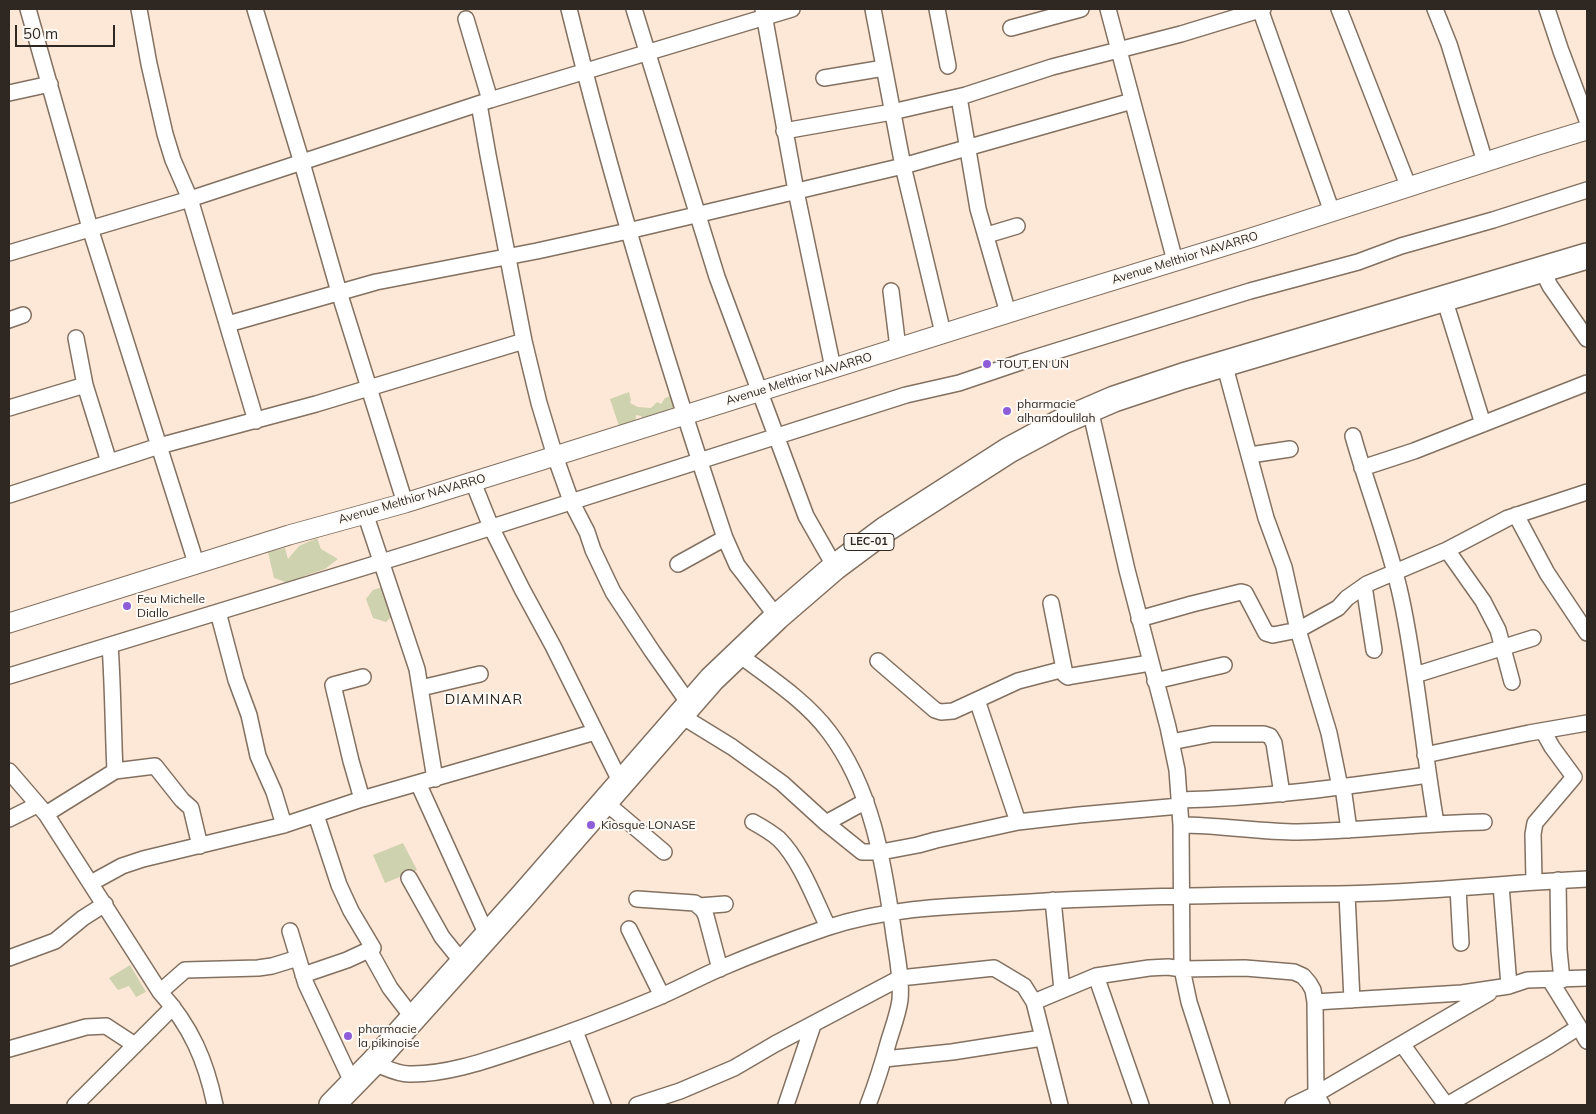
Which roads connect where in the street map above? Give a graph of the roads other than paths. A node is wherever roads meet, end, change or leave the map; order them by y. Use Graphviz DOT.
graph roads {
  1 [pos="28,9"];
  2 [pos="139,9"];
  3 [pos="255,9"];
  4 [pos="569,9"];
  5 [pos="634,9"];
  6 [pos="792,9"];
  7 [pos="873,9"];
  8 [pos="937,9"];
  9 [pos="1080,9"];
  10 [pos="1108,9"];
  11 [pos="1261,9"];
  12 [pos="1339,9"];
  13 [pos="1435,9"];
  14 [pos="1548,9"];
  15 [pos="763,13"];
  16 [pos="466,18"];
  17 [pos="1012,28"];
  18 [pos="1119,50"];
  19 [pos="649,53"];
  20 [pos="948,66"];
  21 [pos="884,68"];
  22 [pos="584,71"];
  23 [pos="824,78"];
  24 [pos="50,84"];
  25 [pos="9,93"];
  26 [pos="959,97"];
  27 [pos="1132,101"];
  28 [pos="485,102"];
  29 [pos="892,112"];
  30 [pos="1587,120"];
  31 [pos="1587,130"];
  32 [pos="784,131"];
  33 [pos="967,148"];
  34 [pos="1485,162"];
  35 [pos="302,163"];
  36 [pos="903,166"];
  37 [pos="1409,188"];
  38 [pos="796,190"];
  39 [pos="1587,190"];
  40 [pos="190,199"];
  41 [pos="1332,212"];
  42 [pos="696,215"];
  43 [pos="1017,226"];
  44 [pos="90,228"];
  45 [pos="628,231"];
  46 [pos="987,235"];
  47 [pos="9,253"];
  48 [pos="1587,256"];
  49 [pos="508,257"];
  50 [pos="1175,262"];
  51 [pos="1542,270"];
  52 [pos="891,291"];
  53 [pos="338,292"];
  54 [pos="1444,298"];
  55 [pos="1008,313"];
  56 [pos="228,324"];
  57 [pos="943,333"];
  58 [pos="76,338"];
  59 [pos="1587,339"];
  60 [pos="524,341"];
  61 [pos="898,348"];
  62 [pos="1224,363"];
  63 [pos="834,368"];
  64 [pos="1587,383"];
  65 [pos="85,385"];
  66 [pos="368,387"];
  67 [pos="761,391"];
  68 [pos="9,408"];
  69 [pos="1090,409"];
  70 [pos="685,415"];
  71 [pos="256,421"];
  72 [pos="1483,424"];
  73 [pos="1353,436"];
  74 [pos="777,437"];
  75 [pos="159,446"];
  76 [pos="1290,449"];
  77 [pos="1250,454"];
  78 [pos="555,456"];
  79 [pos="699,460"];
  80 [pos="109,462"];
  81 [pos="1362,468"];
  82 [pos="473,482"];
  83 [pos="1587,492"];
  84 [pos="9,495"];
  85 [pos="571,501"];
  86 [pos="404,503"];
  87 [pos="365,513"];
  88 [pos="1516,515"];
  89 [pos="491,527"];
  90 [pos="725,538"];
  91 [pos="1447,550"];
  92 [pos="196,563"];
  93 [pos="380,563"];
  94 [pos="678,564"];
  95 [pos="835,567"];
  96 [pos="1395,572"];
  97 [pos="1364,586"];
  98 [pos="1051,603"];
  99 [pos="218,612"];
  100 [pos="777,618"];
  101 [pos="1139,619"];
  102 [pos="9,623"];
  103 [pos="1586,628"];
  104 [pos="1298,630"];
  105 [pos="1533,638"];
  106 [pos="110,645"];
  107 [pos="1503,647"];
  108 [pos="1374,650"];
  109 [pos="738,654"];
  110 [pos="878,660"];
  111 [pos="1150,663"];
  112 [pos="1224,664"];
  113 [pos="1064,669"];
  114 [pos="480,674"];
  115 [pos="9,676"];
  116 [pos="1415,676"];
  117 [pos="363,677"];
  118 [pos="1155,682"];
  119 [pos="1512,682"];
  120 [pos="421,688"];
  121 [pos="977,700"];
  122 [pos="685,710"];
  123 [pos="1587,723"];
  124 [pos="1543,731"];
  125 [pos="595,732"];
  126 [pos="1171,742"];
  127 [pos="1425,755"];
  128 [pos="9,771"];
  129 [pos="115,771"];
  130 [pos="1428,775"];
  131 [pos="435,779"];
  132 [pos="418,783"];
  133 [pos="621,783"];
  134 [pos="1341,787"];
  135 [pos="1282,794"];
  136 [pos="362,799"];
  137 [pos="866,801"];
  138 [pos="605,802"];
  139 [pos="1180,803"];
  140 [pos="41,810"];
  141 [pos="316,815"];
  142 [pos="9,819"];
  143 [pos="753,822"];
  144 [pos="1018,822"];
  145 [pos="1484,822"];
  146 [pos="826,823"];
  147 [pos="1436,823"];
  148 [pos="284,825"];
  149 [pos="1181,825"];
  150 [pos="1349,830"];
  151 [pos="200,846"];
  152 [pos="664,852"];
  153 [pos="881,852"];
  154 [pos="409,878"];
  155 [pos="1587,879"];
  156 [pos="1558,880"];
  157 [pos="1534,881"];
  158 [pos="91,883"];
  159 [pos="1501,885"];
  160 [pos="1458,888"];
  161 [pos="1347,894"];
  162 [pos="1182,895"];
  163 [pos="637,899"];
  164 [pos="1053,900"];
  165 [pos="104,904"];
  166 [pos="725,904"];
  167 [pos="699,906"];
  168 [pos="891,912"];
  169 [pos="828,927"];
  170 [pos="629,930"];
  171 [pos="290,931"];
  172 [pos="488,935"];
  173 [pos="1461,943"];
  174 [pos="369,950"];
  175 [pos="9,958"];
  176 [pos="298,958"];
  177 [pos="463,962"];
  178 [pos="720,969"];
  179 [pos="1182,969"];
  180 [pos="303,975"];
  181 [pos="1096,976"];
  182 [pos="900,978"];
  183 [pos="1587,978"];
  184 [pos="1556,980"];
  185 [pos="1502,988"];
  186 [pos="1062,990"];
  187 [pos="160,992"];
  188 [pos="662,996"];
  189 [pos="1352,1000"];
  190 [pos="1034,1002"];
  191 [pos="1315,1002"];
  192 [pos="173,1007"];
  193 [pos="413,1018"];
  194 [pos="813,1025"];
  195 [pos="1579,1027"];
  196 [pos="576,1031"];
  197 [pos="1042,1038"];
  198 [pos="1587,1041"];
  199 [pos="1402,1044"];
  200 [pos="135,1045"];
  201 [pos="9,1049"];
  202 [pos="884,1059"];
  203 [pos="373,1063"];
  204 [pos="353,1084"];
  205 [pos="683,1098"];
  206 [pos="1319,1100"];
  207 [pos="599,1104"];
  208 [pos="75,1105"];
  209 [pos="215,1105"];
  210 [pos="332,1105"];
  211 [pos="637,1105"];
  212 [pos="786,1105"];
  213 [pos="868,1105"];
  214 [pos="1060,1105"];
  215 [pos="1141,1105"];
  216 [pos="1222,1105"];
  217 [pos="1293,1105"];
  218 [pos="1447,1105"];
  1 -- 24 [label="street"];
  2 -- 40 [label="street"];
  3 -- 35 [label="street"];
  4 -- 22 [label="street"];
  5 -- 19 [label="street"];
  6 -- 15 [label="street"];
  7 -- 21 [label="street"];
  8 -- 20 [label="street"];
  9 -- 17 [label="street"];
  10 -- 18 [label="street"];
  11 -- 18 [label="street"];
  11 -- 41 [label="street"];
  12 -- 37 [label="street"];
  13 -- 34 [label="street"];
  14 -- 30 [label="street"];
  15 -- 19 [label="street"];
  15 -- 32 [label="street"];
  16 -- 28 [label="street"];
  18 -- 26 [label="street"];
  18 -- 27 [label="street"];
  19 -- 22 [label="street"];
  19 -- 42 [label="street"];
  21 -- 23 [label="street"];
  21 -- 29 [label="street"];
  22 -- 28 [label="street"];
  22 -- 45 [label="street"];
  24 -- 25 [label="street"];
  24 -- 44 [label="street"];
  26 -- 29 [label="street"];
  26 -- 33 [label="street"];
  27 -- 33 [label="street"];
  27 -- 50 [label="street"];
  28 -- 35 [label="street"];
  28 -- 49 [label="street"];
  29 -- 32 [label="street"];
  29 -- 36 [label="street"];
  31 -- 34 [label="street, Avenue Melthior NAVARRO"];
  32 -- 38 [label="street"];
  33 -- 36 [label="street"];
  33 -- 46 [label="street"];
  34 -- 37 [label="street, Avenue Melthior NAVARRO"];
  35 -- 40 [label="street"];
  35 -- 53 [label="street"];
  36 -- 38 [label="street"];
  36 -- 57 [label="street"];
  37 -- 41 [label="street, Avenue Melthior NAVARRO"];
  38 -- 42 [label="street"];
  38 -- 63 [label="street"];
  39 -- 74 [label="street"];
  40 -- 44 [label="street"];
  40 -- 56 [label="street"];
  41 -- 50 [label="street, Avenue Melthior NAVARRO"];
  42 -- 45 [label="street"];
  42 -- 67 [label="street"];
  43 -- 46 [label="street"];
  44 -- 47 [label="street"];
  44 -- 75 [label="street"];
  45 -- 49 [label="street"];
  45 -- 70 [label="street"];
  46 -- 55 [label="street"];
  48 -- 51 [label="highway, LEC-01"];
  49 -- 53 [label="street"];
  49 -- 60 [label="street"];
  50 -- 55 [label="street, Avenue Melthior NAVARRO"];
  51 -- 54 [label="highway, LEC-01"];
  51 -- 59 [label="street"];
  52 -- 61 [label="street"];
  53 -- 56 [label="street"];
  53 -- 66 [label="street"];
  54 -- 62 [label="highway, LEC-01"];
  54 -- 72 [label="street"];
  55 -- 57 [label="street, Avenue Melthior NAVARRO"];
  56 -- 71 [label="street"];
  57 -- 61 [label="street, Avenue Melthior NAVARRO"];
  58 -- 65 [label="street"];
  60 -- 66 [label="street"];
  60 -- 78 [label="street"];
  61 -- 63 [label="street, Avenue Melthior NAVARRO"];
  62 -- 69 [label="highway, LEC-01"];
  62 -- 77 [label="street"];
  63 -- 67 [label="street, Avenue Melthior NAVARRO"];
  64 -- 72 [label="street"];
  65 -- 68 [label="street"];
  65 -- 80 [label="street"];
  66 -- 71 [label="street"];
  66 -- 86 [label="street"];
  67 -- 70 [label="street, Avenue Melthior NAVARRO"];
  67 -- 74 [label="street"];
  69 -- 95 [label="highway, LEC-01"];
  69 -- 101 [label="street"];
  70 -- 78 [label="street, Avenue Melthior NAVARRO"];
  70 -- 79 [label="street"];
  71 -- 75 [label="street"];
  72 -- 81 [label="street"];
  73 -- 81 [label="street"];
  74 -- 79 [label="street"];
  74 -- 95 [label="street"];
  75 -- 80 [label="street"];
  75 -- 92 [label="street"];
  76 -- 77 [label="street"];
  77 -- 104 [label="street"];
  78 -- 82 [label="street, Avenue Melthior NAVARRO"];
  78 -- 85 [label="street"];
  79 -- 85 [label="street"];
  79 -- 90 [label="street"];
  80 -- 84 [label="street"];
  81 -- 96 [label="street"];
  82 -- 86 [label="street, Avenue Melthior NAVARRO"];
  82 -- 89 [label="street"];
  83 -- 88 [label="street"];
  85 -- 89 [label="street"];
  85 -- 122 [label="street"];
  86 -- 87 [label="street, Avenue Melthior NAVARRO"];
  87 -- 92 [label="street, Avenue Melthior NAVARRO"];
  87 -- 93 [label="street"];
  88 -- 91 [label="street"];
  88 -- 103 [label="street"];
  89 -- 93 [label="street"];
  89 -- 125 [label="street"];
  90 -- 94 [label="street"];
  90 -- 100 [label="street"];
  91 -- 96 [label="street"];
  91 -- 107 [label="street"];
  92 -- 102 [label="street, Avenue Melthior NAVARRO"];
  93 -- 99 [label="street"];
  93 -- 120 [label="street"];
  95 -- 100 [label="highway, LEC-01"];
  96 -- 97 [label="street"];
  96 -- 116 [label="street"];
  97 -- 104 [label="street"];
  97 -- 108 [label="street"];
  98 -- 113 [label="street"];
  99 -- 106 [label="street"];
  99 -- 148 [label="street"];
  100 -- 109 [label="highway, LEC-01"];
  101 -- 104 [label="street"];
  101 -- 111 [label="street"];
  104 -- 134 [label="street"];
  105 -- 107 [label="street"];
  106 -- 115 [label="street"];
  106 -- 129 [label="street"];
  107 -- 116 [label="street"];
  107 -- 119 [label="street"];
  109 -- 122 [label="highway, LEC-01"];
  109 -- 137 [label="street"];
  110 -- 121 [label="street"];
  111 -- 113 [label="street"];
  111 -- 118 [label="street"];
  112 -- 118 [label="street"];
  113 -- 121 [label="street"];
  114 -- 120 [label="street"];
  116 -- 127 [label="street"];
  117 -- 136 [label="street"];
  118 -- 126 [label="street"];
  120 -- 131 [label="street"];
  121 -- 144 [label="street"];
  122 -- 133 [label="highway, LEC-01"];
  122 -- 146 [label="street"];
  123 -- 124 [label="street"];
  124 -- 127 [label="street"];
  124 -- 157 [label="street"];
  125 -- 131 [label="street"];
  125 -- 133 [label="street"];
  126 -- 135 [label="street"];
  126 -- 139 [label="street"];
  127 -- 130 [label="street"];
  128 -- 140 [label="street"];
  129 -- 140 [label="street"];
  129 -- 151 [label="street"];
  130 -- 134 [label="street"];
  130 -- 147 [label="street"];
  131 -- 132 [label="street"];
  132 -- 136 [label="street"];
  132 -- 172 [label="street"];
  133 -- 138 [label="highway, LEC-01"];
  134 -- 135 [label="street"];
  134 -- 150 [label="street"];
  135 -- 139 [label="street"];
  136 -- 141 [label="street"];
  137 -- 146 [label="street"];
  137 -- 153 [label="street"];
  138 -- 152 [label="street"];
  138 -- 172 [label="highway, LEC-01"];
  139 -- 144 [label="street"];
  139 -- 149 [label="street"];
  140 -- 142 [label="street"];
  140 -- 158 [label="street"];
  141 -- 148 [label="street"];
  141 -- 174 [label="street"];
  143 -- 169 [label="street"];
  144 -- 153 [label="street"];
  145 -- 147 [label="street"];
  146 -- 153 [label="street"];
  147 -- 150 [label="street"];
  148 -- 151 [label="street"];
  149 -- 150 [label="street"];
  149 -- 162 [label="street"];
  151 -- 158 [label="street"];
  153 -- 168 [label="street"];
  154 -- 177 [label="street"];
  155 -- 156 [label="street"];
  156 -- 157 [label="street"];
  156 -- 184 [label="street"];
  157 -- 159 [label="street"];
  158 -- 165 [label="street"];
  159 -- 160 [label="street"];
  159 -- 185 [label="street"];
  160 -- 161 [label="street"];
  160 -- 173 [label="street"];
  161 -- 162 [label="street"];
  161 -- 189 [label="street"];
  162 -- 164 [label="street"];
  162 -- 179 [label="street"];
  163 -- 167 [label="street"];
  164 -- 168 [label="street"];
  164 -- 186 [label="street"];
  165 -- 175 [label="street"];
  165 -- 187 [label="street"];
  166 -- 167 [label="street"];
  167 -- 178 [label="street"];
  168 -- 169 [label="street"];
  168 -- 182 [label="street"];
  169 -- 178 [label="street"];
  170 -- 188 [label="street"];
  171 -- 176 [label="street"];
  172 -- 177 [label="highway, LEC-01"];
  174 -- 180 [label="street"];
  174 -- 193 [label="street"];
  176 -- 180 [label="street"];
  176 -- 187 [label="street"];
  177 -- 193 [label="highway, LEC-01"];
  178 -- 188 [label="street"];
  179 -- 181 [label="street"];
  179 -- 191 [label="street"];
  179 -- 216 [label="street"];
  180 -- 204 [label="street"];
  181 -- 186 [label="street"];
  181 -- 215 [label="street"];
  182 -- 190 [label="street"];
  182 -- 194 [label="street"];
  182 -- 202 [label="street"];
  183 -- 184 [label="street"];
  184 -- 185 [label="street"];
  184 -- 195 [label="street"];
  185 -- 189 [label="street"];
  185 -- 199 [label="street"];
  186 -- 190 [label="street"];
  187 -- 192 [label="street"];
  188 -- 196 [label="street"];
  189 -- 191 [label="street"];
  190 -- 197 [label="street"];
  191 -- 206 [label="street"];
  192 -- 200 [label="street"];
  192 -- 209 [label="street"];
  193 -- 203 [label="highway, LEC-01"];
  194 -- 205 [label="street"];
  194 -- 212 [label="street"];
  195 -- 198 [label="street"];
  195 -- 218 [label="street"];
  196 -- 203 [label="street"];
  196 -- 207 [label="street"];
  197 -- 202 [label="street"];
  197 -- 214 [label="street"];
  199 -- 206 [label="street"];
  199 -- 218 [label="street"];
  200 -- 201 [label="street"];
  200 -- 208 [label="street"];
  202 -- 213 [label="street"];
  203 -- 204 [label="highway, LEC-01"];
  204 -- 210 [label="highway, LEC-01"];
  205 -- 211 [label="street"];
  206 -- 217 [label="street"];
}
